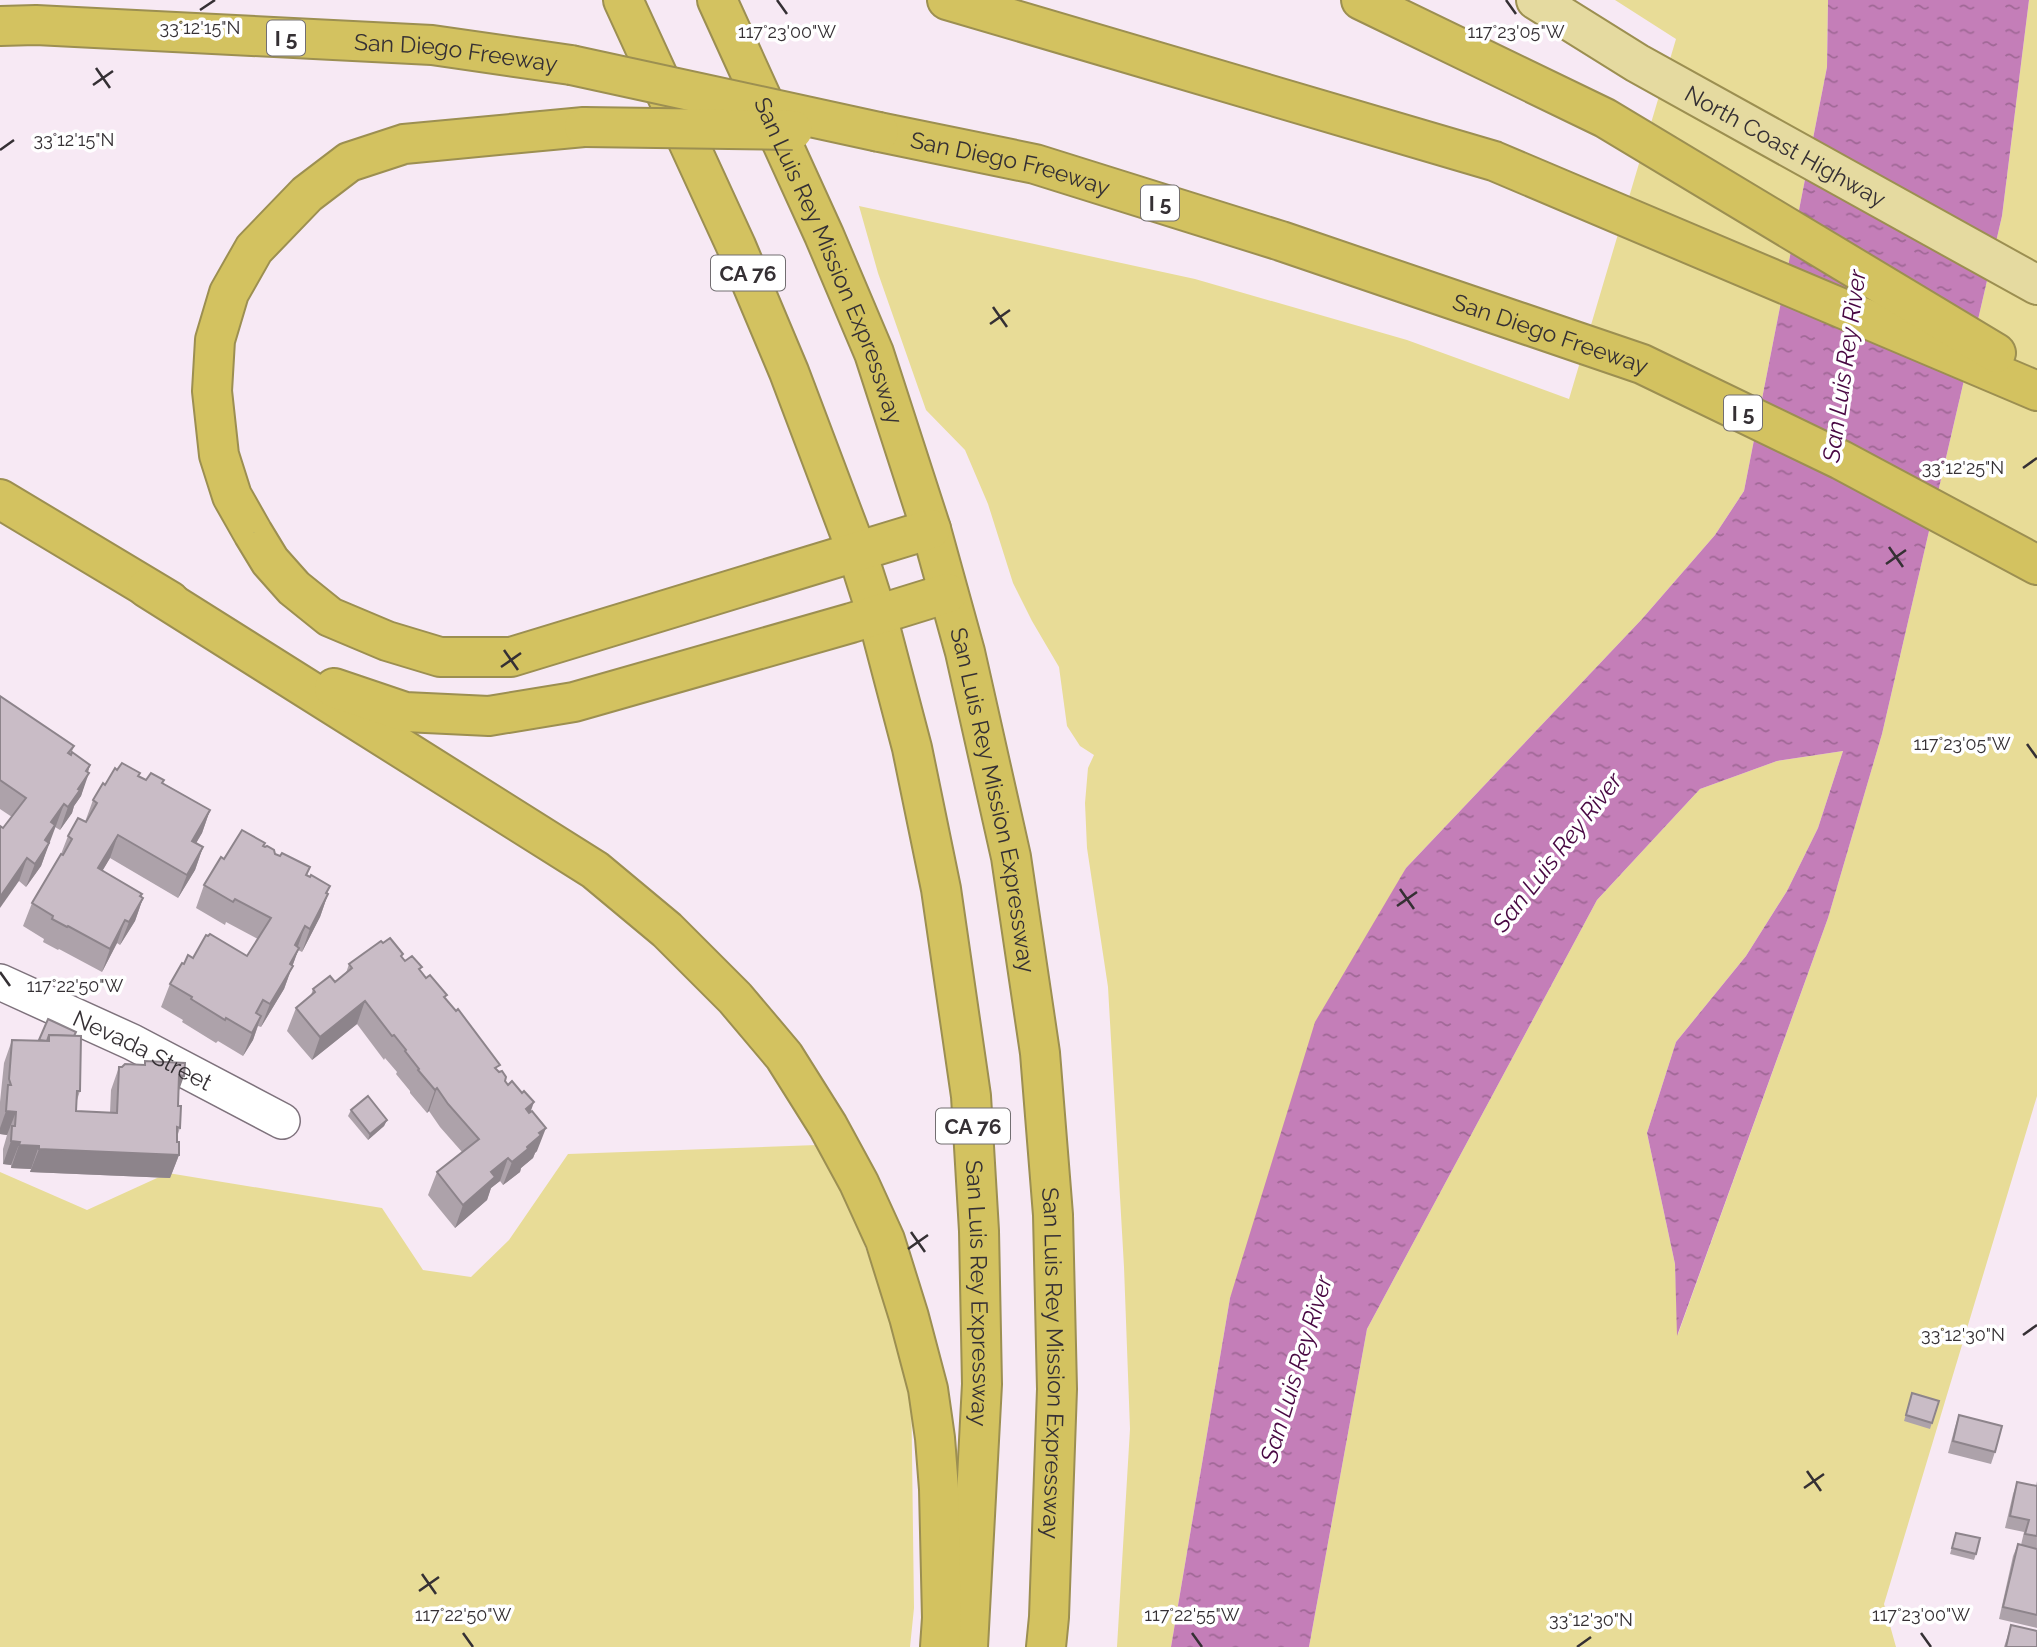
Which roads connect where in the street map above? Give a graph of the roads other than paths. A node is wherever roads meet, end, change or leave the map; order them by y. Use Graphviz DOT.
graph roads {
  1 [pos="623,0"];
  2 [pos="717,0"];
  3 [pos="947,0"];
  4 [pos="1361,0"];
  5 [pos="1536,0"];
  6 [pos="0,26"];
  7 [pos="879,132"];
  8 [pos="2037,285"];
  9 [pos="2037,377"];
  10 [pos="2037,391"];
  11 [pos="0,499"];
  12 [pos="931,529"];
  13 [pos="857,552"];
  14 [pos="2037,565"];
  15 [pos="147,588"];
  16 [pos="948,593"];
  17 [pos="877,615"];
  18 [pos="0,982"];
  19 [pos="282,1121"];
  20 [pos="940,1647"];
  21 [pos="968,1647"];
  22 [pos="1046,1647"];
  1 -- 13 [label="highway, CA 76"];
  2 -- 12 [label="highway, San Luis Rey Mission Expressway"];
  3 -- 10 [label="highway"];
  4 -- 9 [label="highway"];
  5 -- 8 [label="main road, North Coast Highway"];
  6 -- 7 [label="highway, San Diego Freeway / I 5, bridge"];
  7 -- 13 [label="highway, bridge"];
  7 -- 14 [label="highway, San Diego Freeway / I 5"];
  11 -- 15 [label="highway"];
  12 -- 13 [label="highway"];
  12 -- 16 [label="highway, San Luis Rey Mission Expressway"];
  13 -- 17 [label="highway, CA 76"];
  15 -- 17 [label="highway"];
  15 -- 20 [label="highway"];
  16 -- 17 [label="highway"];
  16 -- 22 [label="highway, San Luis Rey Mission Expressway"];
  17 -- 21 [label="highway, San Luis Rey Expressway / CA 76"];
  18 -- 19 [label="street, Nevada Street"];
}
